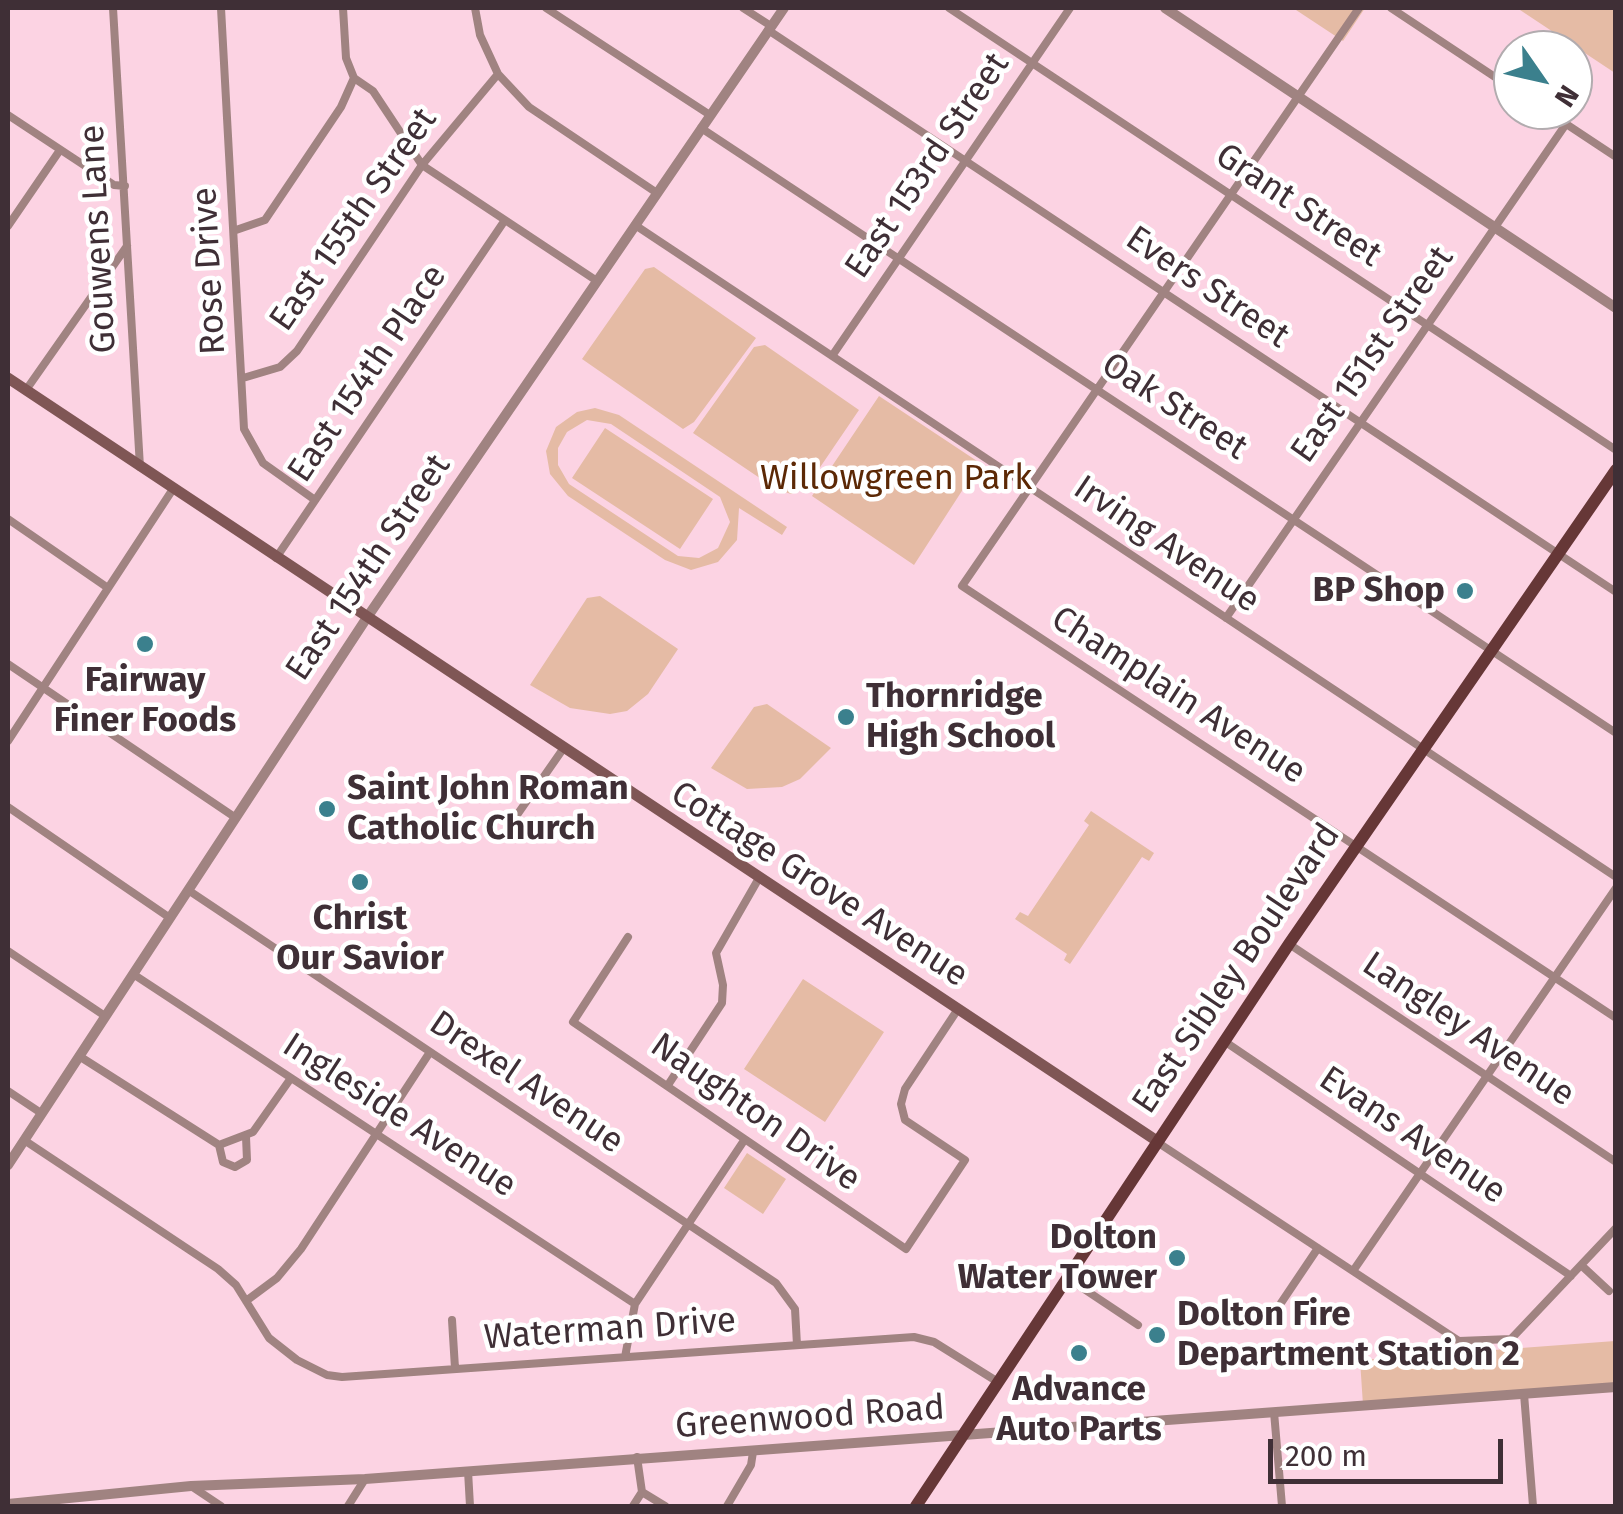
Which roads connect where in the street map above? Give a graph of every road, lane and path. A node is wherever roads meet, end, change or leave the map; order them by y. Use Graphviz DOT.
graph roads {
  1 [pos="113,8"];
  2 [pos="221,8"];
  3 [pos="342,8"];
  4 [pos="475,8"];
  5 [pos="546,8"];
  6 [pos="743,8"];
  7 [pos="784,8"];
  8 [pos="949,8"];
  9 [pos="1070,8"];
  10 [pos="1165,8"];
  11 [pos="1360,8"];
  12 [pos="1392,8"];
  13 [pos="770,28"];
  14 [pos="1032,62"];
  15 [pos="498,74"];
  16 [pos="1493,76"];
  17 [pos="354,78"];
  18 [pos="1298,96"];
  19 [pos="8,115"];
  20 [pos="710,115"];
  21 [pos="701,128"];
  22 [pos="1562,130"];
  23 [pos="1575,130"];
  24 [pos="60,150"];
  25 [pos="1616,157"];
  26 [pos="965,160"];
  27 [pos="422,165"];
  28 [pos="124,186"];
  29 [pos="657,193"];
  30 [pos="1230,194"];
  31 [pos="505,220"];
  32 [pos="635,225"];
  33 [pos="8,226"];
  34 [pos="1495,227"];
  35 [pos="236,230"];
  36 [pos="126,246"];
  37 [pos="898,258"];
  38 [pos="598,282"];
  39 [pos="1164,292"];
  40 [pos="1616,308"];
  41 [pos="1428,325"];
  42 [pos="832,356"];
  43 [pos="8,378"];
  44 [pos="243,378"];
  45 [pos="1097,389"];
  46 [pos="26,390"];
  47 [pos="1360,422"];
  48 [pos="1616,450"];
  49 [pos="140,467"];
  50 [pos="1616,470"];
  51 [pos="1030,488"];
  52 [pos="174,489"];
  53 [pos="315,500"];
  54 [pos="8,519"];
  55 [pos="1294,519"];
  56 [pos="1558,553"];
  57 [pos="276,558"];
  58 [pos="108,588"];
  59 [pos="1616,592"];
  60 [pos="1226,618"];
  61 [pos="366,619"];
  62 [pos="1491,649"];
  63 [pos="8,664"];
  64 [pos="42,688"];
  65 [pos="1616,733"];
  66 [pos="8,741"];
  67 [pos="1423,748"];
  68 [pos="563,749"];
  69 [pos="8,807"];
  70 [pos="236,818"];
  71 [pos="510,825"];
  72 [pos="1355,846"];
  73 [pos="1616,877"];
  74 [pos="759,878"];
  75 [pos="1616,888"];
  76 [pos="188,890"];
  77 [pos="170,918"];
  78 [pos="628,937"];
  79 [pos="1289,944"];
  80 [pos="8,951"];
  81 [pos="133,974"];
  82 [pos="1555,978"];
  83 [pos="958,1010"];
  84 [pos="105,1016"];
  85 [pos="1616,1018"];
  86 [pos="1224,1041"];
  87 [pos="430,1052"];
  88 [pos="80,1056"];
  89 [pos="1487,1076"];
  90 [pos="291,1078"];
  91 [pos="668,1085"];
  92 [pos="8,1091"];
  93 [pos="41,1114"];
  94 [pos="376,1134"];
  95 [pos="246,1137"];
  96 [pos="24,1140"];
  97 [pos="1156,1141"];
  98 [pos="743,1142"];
  99 [pos="220,1145"];
  100 [pos="1616,1162"];
  101 [pos="8,1165"];
  102 [pos="1420,1174"];
  103 [pos="688,1225"];
  104 [pos="1616,1228"];
  105 [pos="1318,1248"];
  106 [pos="1581,1264"];
  107 [pos="1353,1271"];
  108 [pos="1570,1276"];
  109 [pos="1066,1277"];
  110 [pos="1608,1291"];
  111 [pos="246,1301"];
  112 [pos="1281,1303"];
  113 [pos="635,1304"];
  114 [pos="452,1320"];
  115 [pos="1138,1326"];
  116 [pos="797,1345"];
  117 [pos="624,1358"];
  118 [pos="454,1368"];
  119 [pos="998,1382"];
  120 [pos="1616,1388"];
  121 [pos="1524,1394"];
  122 [pos="1274,1412"];
  123 [pos="962,1435"];
  124 [pos="753,1452"];
  125 [pos="636,1457"];
  126 [pos="468,1471"];
  127 [pos="366,1480"];
  128 [pos="191,1486"];
  129 [pos="642,1492"];
  130 [pos="8,1504"];
  131 [pos="221,1506"];
  132 [pos="348,1506"];
  133 [pos="470,1506"];
  134 [pos="633,1506"];
  135 [pos="665,1506"];
  136 [pos="727,1506"];
  137 [pos="916,1506"];
  138 [pos="1282,1506"];
  139 [pos="1533,1506"];
  1 -- 28 [label="street, Gouwens Lane"];
  2 -- 35 [label="street, Rose Drive"];
  3 -- 17 [label="street"];
  4 -- 15 [label="street"];
  5 -- 20 [label="street"];
  6 -- 13 [label="street, Evers Street"];
  7 -- 13 [label="street, East 154th Street"];
  8 -- 14 [label="street, Grant Street"];
  9 -- 14 [label="street, East 153rd Street"];
  10 -- 18 [label="street"];
  11 -- 18 [label="street"];
  12 -- 16 [label="street"];
  13 -- 20 [label="street, East 154th Street"];
  13 -- 26 [label="street, Evers Street"];
  14 -- 26 [label="street, East 153rd Street"];
  14 -- 30 [label="street, Grant Street"];
  15 -- 27 [label="street, East 155th Street"];
  15 -- 29 [label="street"];
  17 -- 27 [label="street"];
  17 -- 35 [label="street"];
  18 -- 30 [label="street"];
  18 -- 34 [label="street"];
  19 -- 24 [label="street"];
  20 -- 21 [label="street, East 154th Street"];
  21 -- 29 [label="street, East 154th Street"];
  21 -- 37 [label="street, Oak Street"];
  22 -- 34 [label="street, East 151st Street"];
  23 -- 25 [label="street"];
  24 -- 28 [label="street"];
  24 -- 33 [label="street"];
  26 -- 37 [label="street, East 153rd Street"];
  26 -- 39 [label="street, Evers Street"];
  27 -- 31 [label="street"];
  27 -- 44 [label="street, East 155th Street"];
  28 -- 36 [label="street, Gouwens Lane"];
  29 -- 32 [label="street, East 154th Street"];
  30 -- 39 [label="street"];
  30 -- 41 [label="street, Grant Street"];
  31 -- 38 [label="street"];
  31 -- 53 [label="street, East 154th Place"];
  32 -- 38 [label="street, East 154th Street"];
  32 -- 42 [label="street, Irving Avenue"];
  34 -- 40 [label="street"];
  34 -- 41 [label="street, East 151st Street"];
  35 -- 44 [label="street, Rose Drive"];
  36 -- 46 [label="street"];
  36 -- 49 [label="street, Gouwens Lane"];
  37 -- 42 [label="street, East 153rd Street"];
  37 -- 45 [label="street, Oak Street"];
  38 -- 61 [label="street, East 154th Street"];
  39 -- 45 [label="street"];
  39 -- 47 [label="street, Evers Street"];
  41 -- 47 [label="street, East 151st Street"];
  41 -- 48 [label="street, Grant Street"];
  42 -- 51 [label="street, Irving Avenue"];
  43 -- 46 [label="main road, Cottage Grove Avenue"];
  44 -- 53 [label="street, Rose Drive"];
  45 -- 51 [label="street"];
  45 -- 55 [label="street, Oak Street"];
  46 -- 49 [label="main road, Cottage Grove Avenue"];
  47 -- 55 [label="street, East 151st Street"];
  47 -- 56 [label="street, Evers Street"];
  49 -- 52 [label="main road, Cottage Grove Avenue"];
  50 -- 56 [label="main road, East Sibley Boulevard"];
  51 -- 60 [label="street, Irving Avenue"];
  51 -- 72 [label="street, Champlain Avenue"];
  52 -- 57 [label="main road, Cottage Grove Avenue"];
  52 -- 58 [label="street"];
  53 -- 57 [label="street, East 154th Place"];
  54 -- 58 [label="street"];
  55 -- 60 [label="street, East 151st Street"];
  55 -- 62 [label="street, Oak Street"];
  56 -- 59 [label="street, Evers Street"];
  56 -- 62 [label="main road, East Sibley Boulevard"];
  57 -- 61 [label="main road, Cottage Grove Avenue"];
  58 -- 64 [label="street"];
  60 -- 67 [label="street, Irving Avenue"];
  61 -- 68 [label="main road, Cottage Grove Avenue"];
  61 -- 70 [label="street, East 154th Street"];
  62 -- 65 [label="street, Oak Street"];
  62 -- 67 [label="main road, East Sibley Boulevard"];
  63 -- 64 [label="street"];
  64 -- 66 [label="street"];
  64 -- 70 [label="street"];
  67 -- 72 [label="main road, East Sibley Boulevard"];
  67 -- 73 [label="street, Irving Avenue"];
  68 -- 71 [label="street"];
  68 -- 74 [label="main road, Cottage Grove Avenue"];
  69 -- 77 [label="street"];
  70 -- 76 [label="street, East 154th Street"];
  72 -- 79 [label="main road, East Sibley Boulevard"];
  72 -- 82 [label="street, Champlain Avenue"];
  74 -- 83 [label="main road, Cottage Grove Avenue"];
  74 -- 91 [label="street"];
  75 -- 82 [label="street"];
  76 -- 77 [label="street, East 154th Street"];
  76 -- 87 [label="street, Drexel Avenue"];
  77 -- 81 [label="street, East 154th Street"];
  78 -- 91 [label="street, Naughton Drive"];
  79 -- 86 [label="main road, East Sibley Boulevard"];
  79 -- 89 [label="street, Langley Avenue"];
  80 -- 84 [label="street"];
  81 -- 84 [label="street, East 154th Street"];
  81 -- 90 [label="street, Ingleside Avenue"];
  82 -- 85 [label="street, Champlain Avenue"];
  82 -- 89 [label="street"];
  83 -- 97 [label="main road, Cottage Grove Avenue"];
  83 -- 98 [label="street, Naughton Drive"];
  84 -- 88 [label="street, East 154th Street"];
  86 -- 97 [label="main road, East Sibley Boulevard"];
  86 -- 102 [label="street, Evans Avenue"];
  87 -- 94 [label="street"];
  87 -- 103 [label="street, Drexel Avenue"];
  88 -- 93 [label="street, East 154th Street"];
  88 -- 99 [label="street"];
  89 -- 100 [label="street, Langley Avenue"];
  89 -- 102 [label="street"];
  90 -- 94 [label="street, Ingleside Avenue"];
  90 -- 95 [label="street"];
  91 -- 98 [label="street, Naughton Drive"];
  92 -- 93 [label="street"];
  93 -- 96 [label="street, East 154th Street"];
  94 -- 111 [label="street"];
  94 -- 113 [label="street, Ingleside Avenue"];
  95 -- 99 [label="street"];
  95 -- 99 [label="street"];
  96 -- 101 [label="street, East 154th Street"];
  96 -- 111 [label="street, Waterman Drive"];
  97 -- 105 [label="street, Cottage Grove Avenue"];
  97 -- 109 [label="main road, East Sibley Boulevard"];
  98 -- 103 [label="street"];
  102 -- 107 [label="street"];
  102 -- 108 [label="street, Evans Avenue"];
  103 -- 113 [label="street"];
  103 -- 116 [label="street, Drexel Avenue"];
  104 -- 106 [label="street"];
  105 -- 107 [label="street, Cottage Grove Avenue"];
  105 -- 112 [label="street"];
  106 -- 108 [label="street"];
  106 -- 110 [label="street"];
  107 -- 108 [label="street, Cottage Grove Avenue"];
  109 -- 115 [label="street"];
  109 -- 119 [label="main road, East Sibley Boulevard"];
  111 -- 118 [label="street, Waterman Drive"];
  113 -- 117 [label="street"];
  114 -- 118 [label="street"];
  116 -- 117 [label="street, Waterman Drive"];
  116 -- 119 [label="street, Waterman Drive"];
  117 -- 118 [label="street, Waterman Drive"];
  119 -- 123 [label="main road, East Sibley Boulevard"];
  120 -- 121 [label="street, Greenwood Road"];
  121 -- 122 [label="street, Greenwood Road"];
  121 -- 139 [label="street"];
  122 -- 123 [label="street, Greenwood Road"];
  122 -- 138 [label="street"];
  123 -- 124 [label="street, Greenwood Road"];
  123 -- 137 [label="main road, East Sibley Boulevard"];
  124 -- 125 [label="street, Greenwood Road"];
  124 -- 136 [label="street"];
  125 -- 126 [label="street, Greenwood Road"];
  125 -- 129 [label="street"];
  126 -- 127 [label="street, Greenwood Road"];
  126 -- 133 [label="street"];
  127 -- 128 [label="street, Greenwood Road"];
  127 -- 132 [label="street"];
  128 -- 130 [label="street, Greenwood Road"];
  128 -- 131 [label="street"];
  129 -- 134 [label="street"];
  129 -- 135 [label="street"];
}
